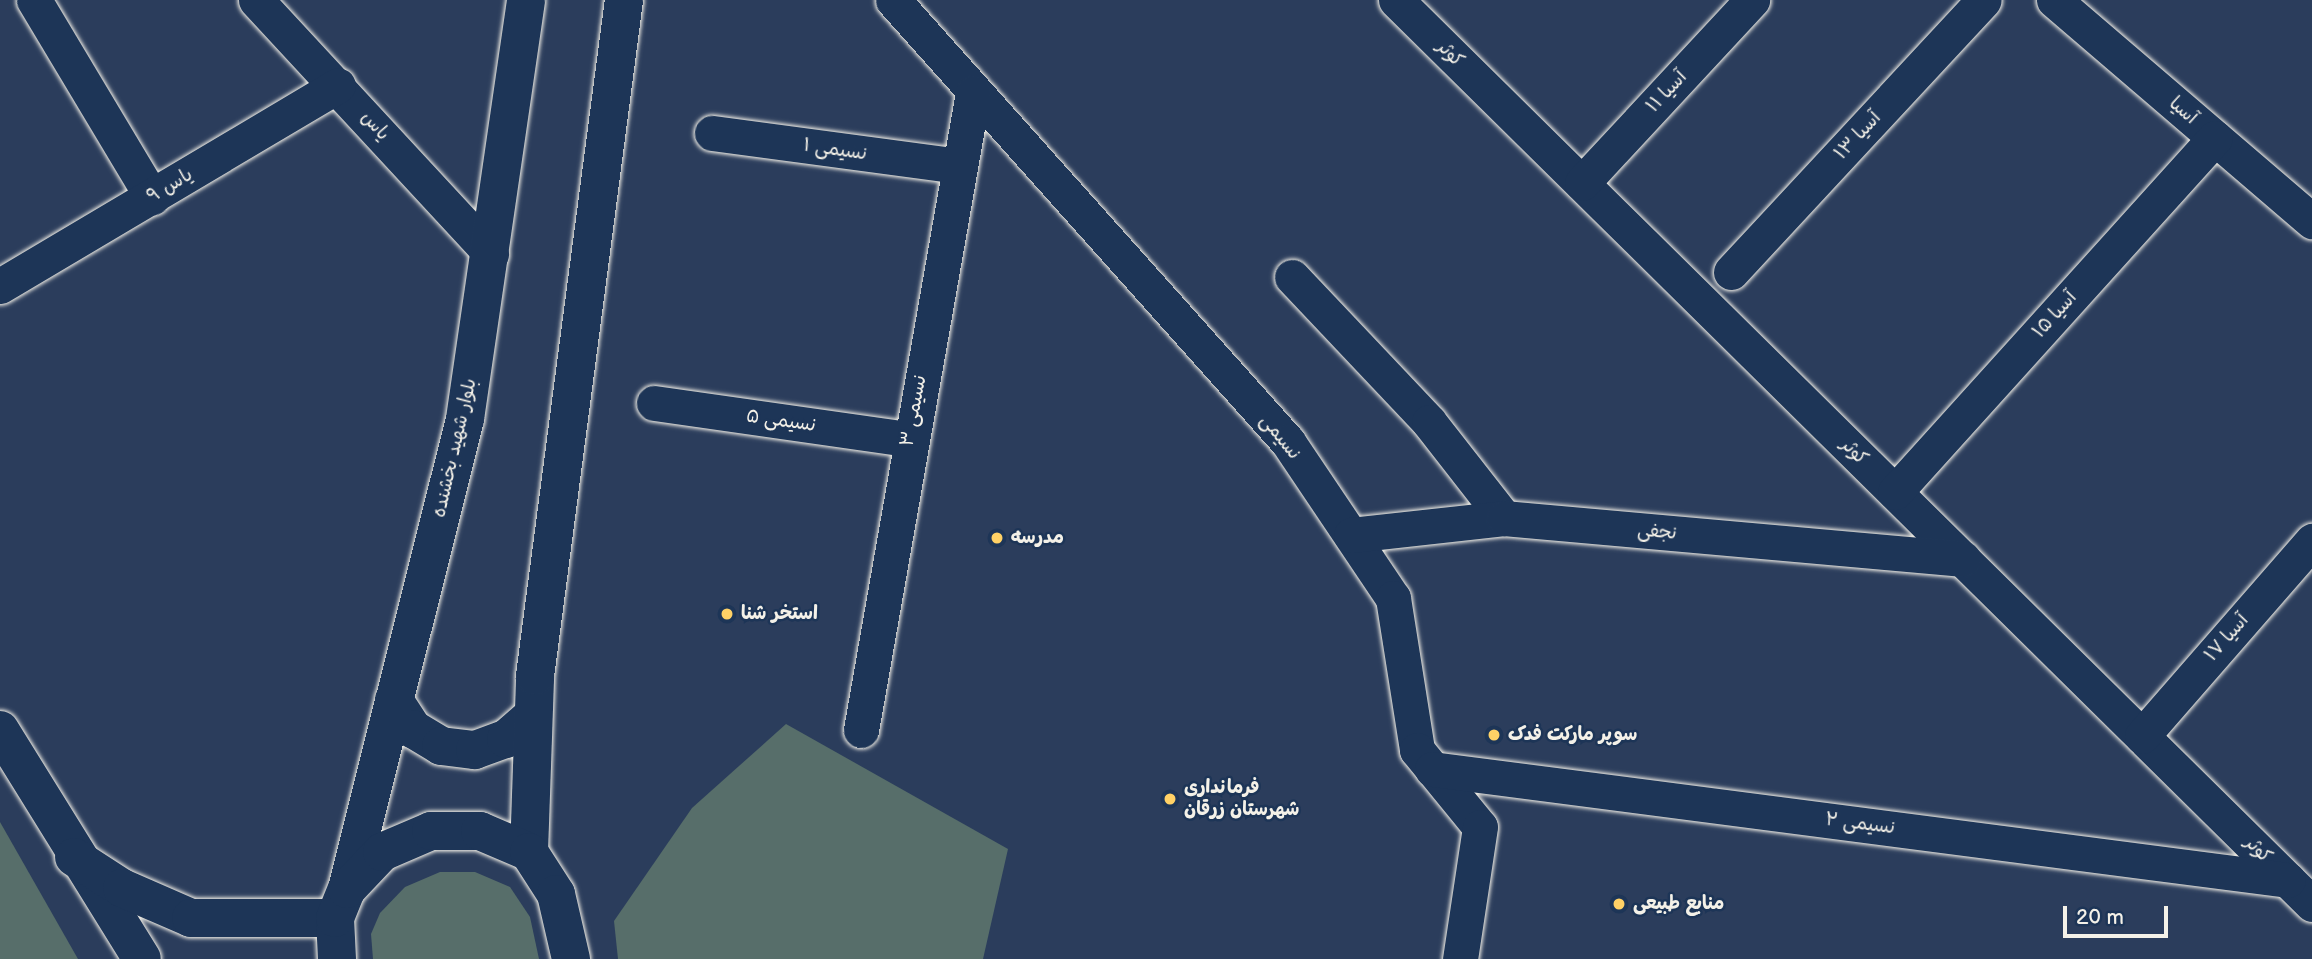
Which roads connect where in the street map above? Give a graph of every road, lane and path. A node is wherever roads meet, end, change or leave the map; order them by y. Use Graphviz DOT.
graph roads {
  1 [pos="34,0"];
  2 [pos="256,0"];
  3 [pos="526,0"];
  4 [pos="624,0"];
  5 [pos="893,0"];
  6 [pos="1752,0"];
  7 [pos="1984,0"];
  8 [pos="1400,1"];
  9 [pos="2069,5"];
  10 [pos="338,85"];
  11 [pos="973,93"];
  12 [pos="712,133"];
  13 [pos="2215,138"];
  14 [pos="958,166"];
  15 [pos="1582,183"];
  16 [pos="152,197"];
  17 [pos="2312,221"];
  18 [pos="491,254"];
  19 [pos="1731,272"];
  20 [pos="1292,277"];
  21 [pos="0,286"];
  22 [pos="654,403"];
  23 [pos="908,439"];
  24 [pos="1895,492"];
  25 [pos="1504,518"];
  26 [pos="1351,535"];
  27 [pos="2312,541"];
  28 [pos="1963,559"];
  29 [pos="394,700"];
  30 [pos="531,717"];
  31 [pos="0,730"];
  32 [pos="861,730"];
  33 [pos="2142,736"];
  34 [pos="1432,769"];
  35 [pos="529,852"];
  36 [pos="74,857"];
  37 [pos="2288,880"];
  38 [pos="341,904"];
  39 [pos="2312,904"];
  40 [pos="142,959"];
  41 [pos="337,959"];
  42 [pos="571,959"];
  43 [pos="1460,959"];
  1 -- 16 [label="street"];
  2 -- 10 [label="street, یاس"];
  3 -- 18 [label="main road, بلوار شهید بخشنده"];
  4 -- 30 [label="main road"];
  5 -- 11 [label="street, نسیمی"];
  6 -- 15 [label="street, آسیا ۱۱"];
  7 -- 19 [label="street, آسیا ۱۳"];
  8 -- 15 [label="street, کوثر"];
  9 -- 13 [label="street, آسیا"];
  10 -- 16 [label="street, یاس ۹"];
  10 -- 18 [label="street, یاس"];
  11 -- 14 [label="street, نسیمی ۳"];
  11 -- 26 [label="street, نسیمی"];
  12 -- 14 [label="street, نسیمی ۱"];
  13 -- 17 [label="street, آسیا"];
  13 -- 24 [label="street, آسیا ۱۵"];
  14 -- 23 [label="street, نسیمی ۳"];
  15 -- 24 [label="street, کوثر"];
  16 -- 21 [label="street, یاس ۹"];
  18 -- 29 [label="main road, بلوار شهید بخشنده"];
  20 -- 25 [label="street"];
  22 -- 23 [label="street, نسیمی ۵"];
  23 -- 32 [label="street, نسیمی ۳"];
  24 -- 28 [label="street, کوثر"];
  25 -- 26 [label="street, نجفی"];
  25 -- 28 [label="street, نجفی"];
  26 -- 34 [label="street, نسیمی"];
  27 -- 33 [label="street, آسیا ۱۷"];
  28 -- 33 [label="street, کوثر"];
  29 -- 30 [label="main road"];
  29 -- 38 [label="main road, بلوار شهید بخشنده"];
  30 -- 35 [label="main road"];
  31 -- 36 [label="main road"];
  33 -- 37 [label="street, کوثر"];
  34 -- 37 [label="street, نسیمی ۲"];
  34 -- 43 [label="street, نسیمی"];
  35 -- 38 [label="main road"];
  35 -- 42 [label="main road"];
  36 -- 38 [label="main road"];
  36 -- 40 [label="main road"];
  37 -- 39 [label="street, کوثر"];
  38 -- 41 [label="main road, بلوار شهید بخشنده"];
}
